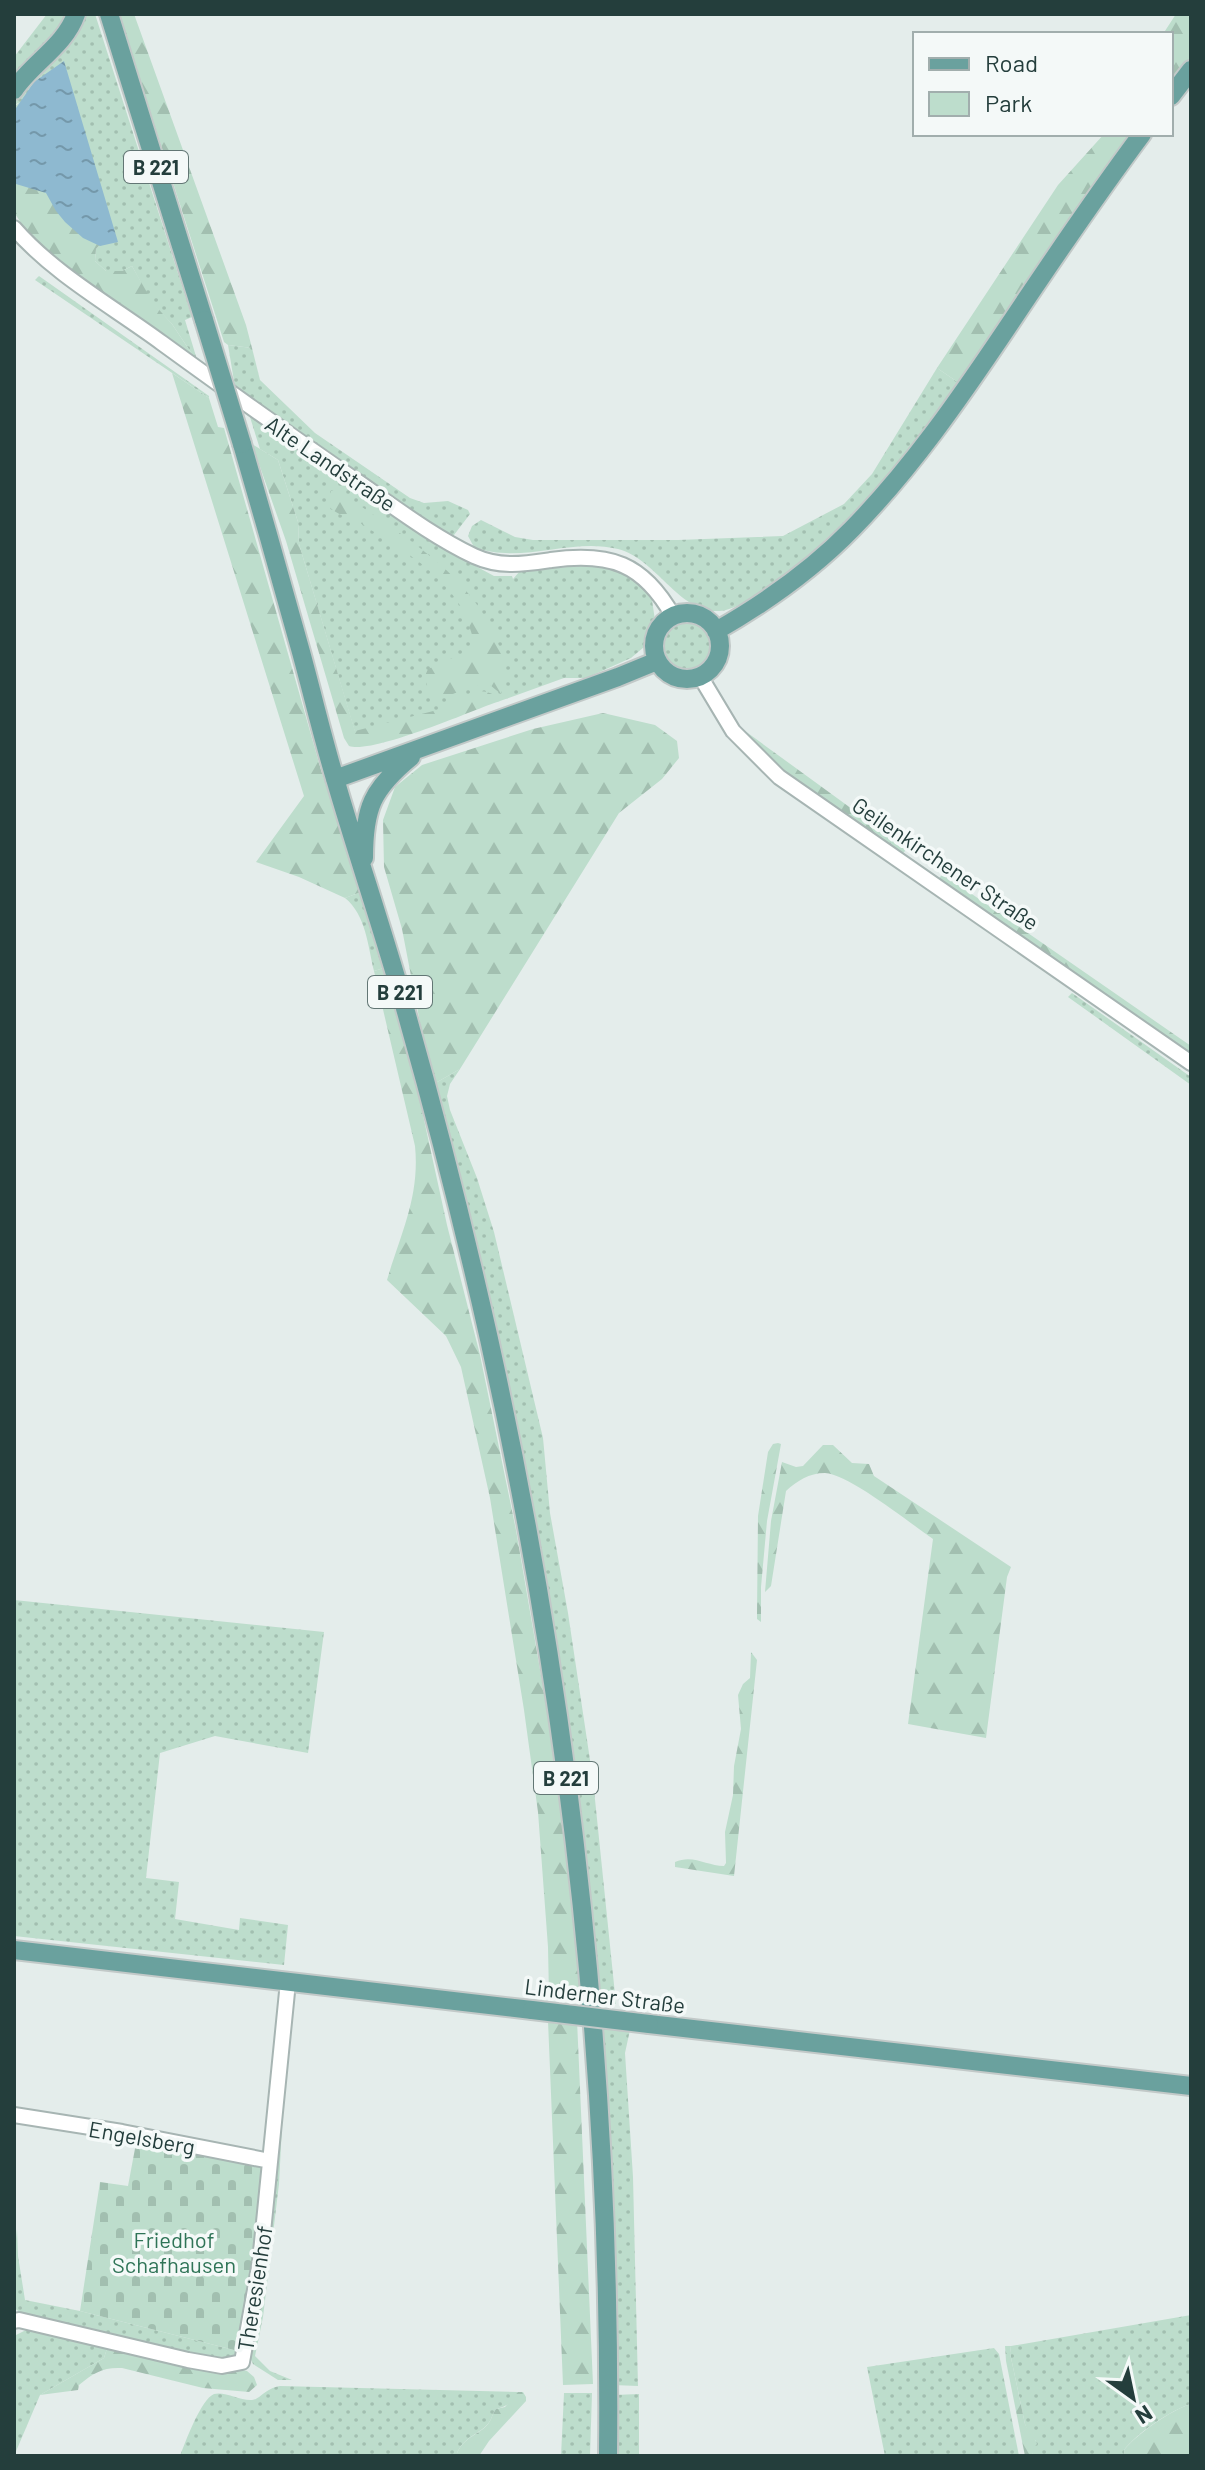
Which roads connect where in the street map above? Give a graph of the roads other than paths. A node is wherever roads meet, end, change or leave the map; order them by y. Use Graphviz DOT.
graph roads {
  1 [pos="76,14"];
  2 [pos="109,14"];
  3 [pos="1191,70"];
  4 [pos="14,90"];
  5 [pos="1173,93"];
  6 [pos="1140,136"];
  7 [pos="14,228"];
  8 [pos="673,616"];
  9 [pos="716,631"];
  10 [pos="657,661"];
  11 [pos="700,676"];
  12 [pos="420,749"];
  13 [pos="335,779"];
  14 [pos="364,873"];
  15 [pos="1191,1063"];
  16 [pos="14,1950"];
  17 [pos="288,1982"];
  18 [pos="1191,2086"];
  19 [pos="14,2115"];
  20 [pos="270,2161"];
  21 [pos="14,2321"];
  22 [pos="608,2456"];
  1 -- 4 [label="main road"];
  2 -- 13 [label="main road, B 221, bridge"];
  3 -- 5 [label="main road"];
  6 -- 9 [label="main road"];
  7 -- 8 [label="street, Alte Landstraße"];
  8 -- 9 [label="main road"];
  8 -- 10 [label="main road"];
  9 -- 11 [label="main road"];
  10 -- 11 [label="main road"];
  10 -- 12 [label="main road"];
  11 -- 15 [label="street, Geilenkirchener Straße"];
  12 -- 13 [label="main road"];
  12 -- 14 [label="main road"];
  13 -- 14 [label="main road, B 221"];
  14 -- 22 [label="main road, B 221"];
  16 -- 17 [label="main road, Linderner Straße"];
  17 -- 18 [label="main road, Linderner Straße, bridge"];
  17 -- 20 [label="street, Theresienhof"];
  19 -- 20 [label="street, Engelsberg"];
  20 -- 21 [label="street, Theresienhof"];
}
